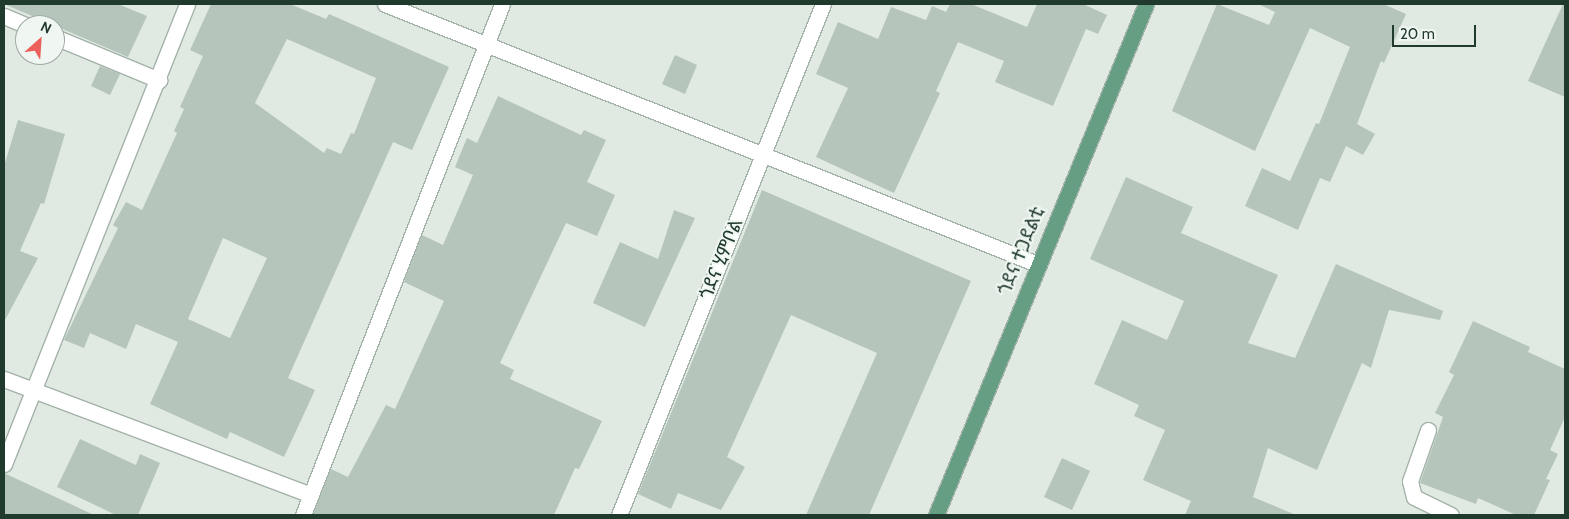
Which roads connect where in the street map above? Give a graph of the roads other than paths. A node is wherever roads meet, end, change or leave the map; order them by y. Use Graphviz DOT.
graph roads {
  1 [pos="187,4"];
  2 [pos="386,4"];
  3 [pos="502,4"];
  4 [pos="824,4"];
  5 [pos="1146,4"];
  6 [pos="65,41"];
  7 [pos="485,44"];
  8 [pos="159,80"];
  9 [pos="762,156"];
  10 [pos="1037,264"];
  11 [pos="4,379"];
  12 [pos="34,390"];
  13 [pos="1428,430"];
  14 [pos="4,464"];
  15 [pos="311,495"];
  16 [pos="303,515"];
  17 [pos="618,515"];
  18 [pos="936,515"];
  19 [pos="1451,515"];
  1 -- 8 [label="street"];
  2 -- 7 [label="street"];
  3 -- 7 [label="street"];
  4 -- 9 [label="street, ጎደና ሂምቦል"];
  5 -- 10 [label="main road, ጎደና ተጋደልቲ"];
  6 -- 8 [label="street"];
  7 -- 9 [label="street"];
  7 -- 15 [label="street"];
  8 -- 12 [label="street"];
  9 -- 10 [label="street"];
  9 -- 17 [label="street, ጎደና ሂምቦል"];
  10 -- 18 [label="main road, ጎደና ተጋደልቲ"];
  11 -- 12 [label="street"];
  12 -- 14 [label="street"];
  12 -- 15 [label="street"];
  13 -- 19 [label="street"];
  15 -- 16 [label="street"];
}
